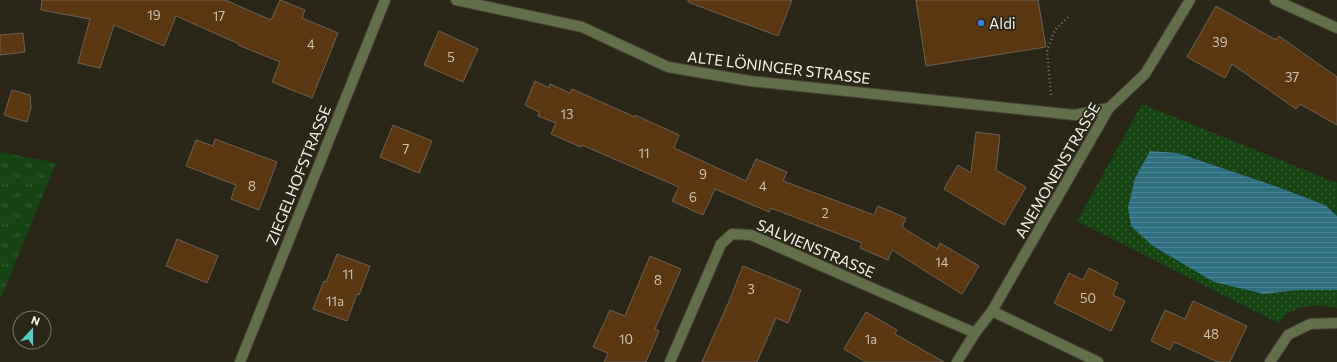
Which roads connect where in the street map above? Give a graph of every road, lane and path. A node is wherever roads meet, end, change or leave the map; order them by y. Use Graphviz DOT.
graph roads {
  1 [pos="385,0"];
  2 [pos="456,0"];
  3 [pos="1190,0"];
  4 [pos="1275,0"];
  5 [pos="1068,18"];
  6 [pos="1337,28"];
  7 [pos="1109,108"];
  8 [pos="1053,113"];
  9 [pos="992,311"];
  10 [pos="1337,324"];
  11 [pos="975,333"];
  12 [pos="240,362"];
  13 [pos="670,362"];
  14 [pos="957,362"];
  15 [pos="1098,362"];
  16 [pos="1270,362"];
  1 -- 12 [label="street, ZIEGELHOFSTRASSE"];
  2 -- 8 [label="street, ALTE LÖNINGER STRASSE"];
  3 -- 7 [label="street, ANEMONENSTRASSE"];
  4 -- 6 [label="street"];
  5 -- 8 [label="path"];
  7 -- 8 [label="street, ALTE LÖNINGER STRASSE"];
  7 -- 9 [label="street, ANEMONENSTRASSE"];
  9 -- 11 [label="street, ANEMONENSTRASSE"];
  9 -- 15 [label="street"];
  10 -- 16 [label="street"];
  11 -- 13 [label="street, SALVIENSTRASSE"];
  11 -- 14 [label="street, ANEMONENSTRASSE"];
}
